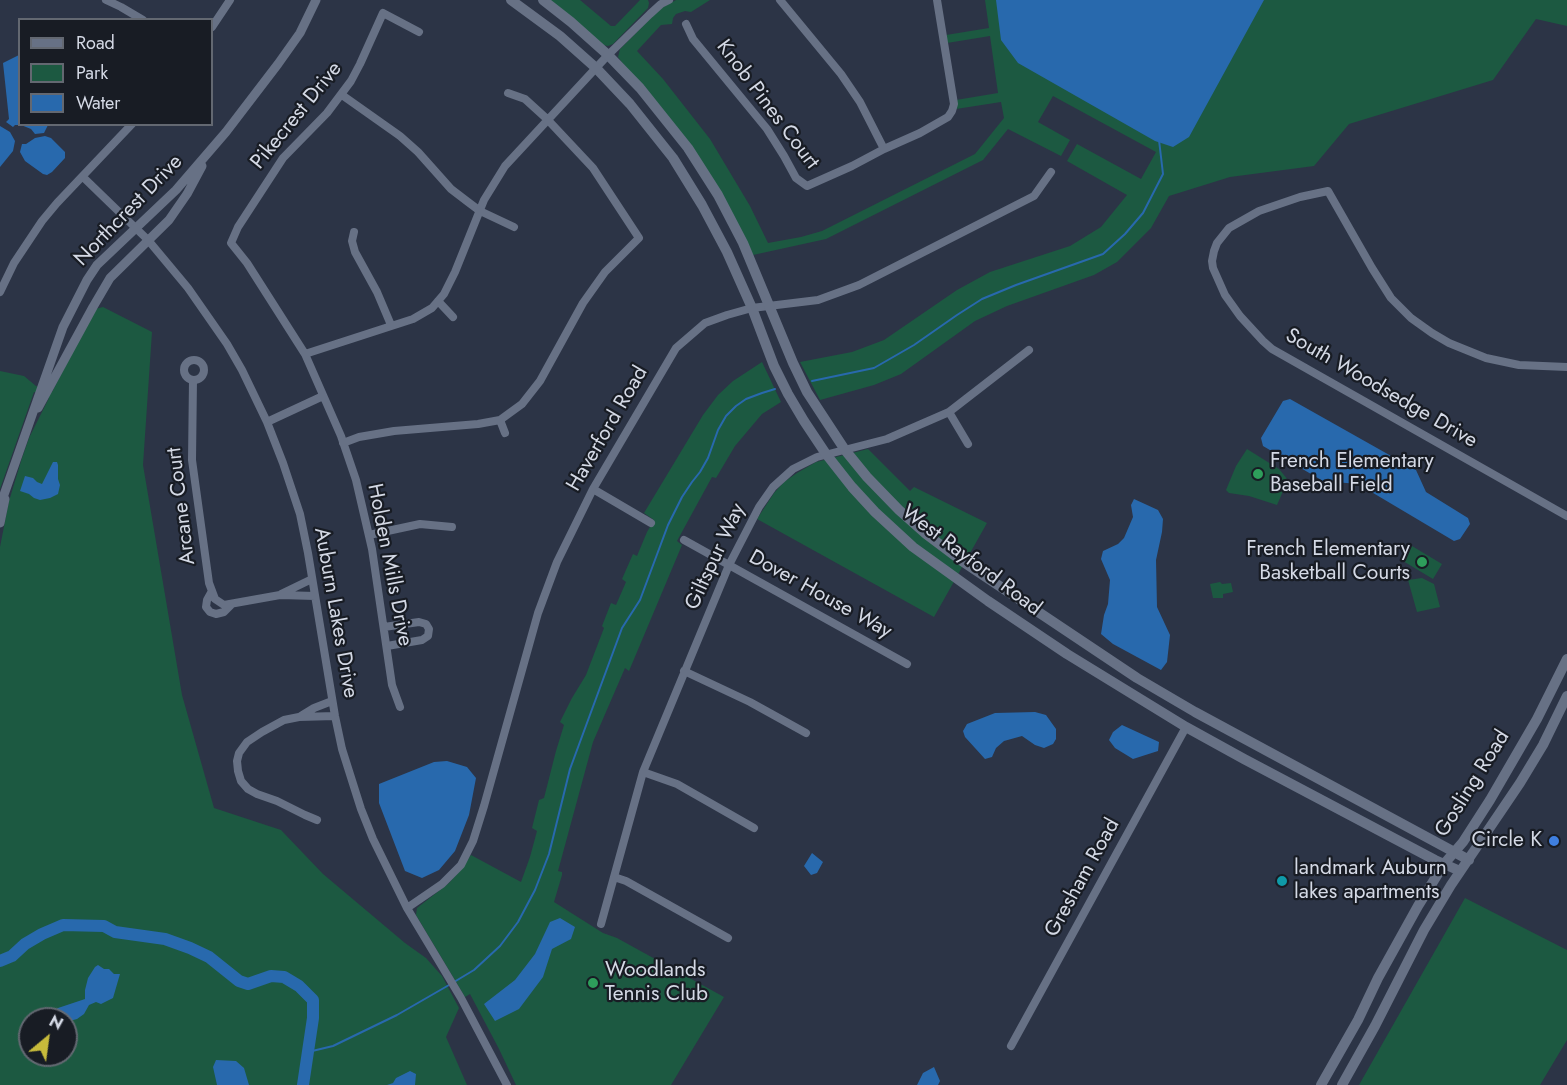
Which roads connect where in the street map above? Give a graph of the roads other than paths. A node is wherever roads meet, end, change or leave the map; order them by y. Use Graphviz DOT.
graph roads {
  1 [pos="106,0"];
  2 [pos="230,0"];
  3 [pos="316,0"];
  4 [pos="511,0"];
  5 [pos="543,0"];
  6 [pos="780,0"];
  7 [pos="938,0"];
  8 [pos="662,1"];
  9 [pos="140,18"];
  10 [pos="686,24"];
  11 [pos="213,26"];
  12 [pos="419,32"];
  13 [pos="608,55"];
  14 [pos="596,68"];
  15 [pos="508,93"];
  16 [pos="342,95"];
  17 [pos="547,119"];
  18 [pos="130,126"];
  19 [pos="212,149"];
  20 [pos="884,149"];
  21 [pos="1052,172"];
  22 [pos="83,177"];
  23 [pos="480,211"];
  24 [pos="514,227"];
  25 [pos="136,228"];
  26 [pos="354,232"];
  27 [pos="148,240"];
  28 [pos="231,243"];
  29 [pos="0,292"];
  30 [pos="438,301"];
  31 [pos="770,306"];
  32 [pos="752,308"];
  33 [pos="453,317"];
  34 [pos="391,325"];
  35 [pos="1029,350"];
  36 [pos="305,354"];
  37 [pos="1567,368"];
  38 [pos="193,380"];
  39 [pos="323,396"];
  40 [pos="949,412"];
  41 [pos="500,420"];
  42 [pos="267,422"];
  43 [pos="505,433"];
  44 [pos="25,434"];
  45 [pos="343,442"];
  46 [pos="968,444"];
  47 [pos="845,450"];
  48 [pos="826,454"];
  49 [pos="7,487"];
  50 [pos="593,489"];
  51 [pos="0,506"];
  52 [pos="1567,516"];
  53 [pos="0,523"];
  54 [pos="651,523"];
  55 [pos="453,527"];
  56 [pos="369,535"];
  57 [pos="684,540"];
  58 [pos="729,565"];
  59 [pos="312,579"];
  60 [pos="998,586"];
  61 [pos="212,591"];
  62 [pos="297,592"];
  63 [pos="315,596"];
  64 [pos="988,601"];
  65 [pos="232,603"];
  66 [pos="384,627"];
  67 [pos="387,646"];
  68 [pos="1567,659"];
  69 [pos="907,664"];
  70 [pos="684,671"];
  71 [pos="1567,696"];
  72 [pos="332,701"];
  73 [pos="400,707"];
  74 [pos="315,712"];
  75 [pos="334,716"];
  76 [pos="1186,727"];
  77 [pos="806,733"];
  78 [pos="643,772"];
  79 [pos="317,820"];
  80 [pos="754,828"];
  81 [pos="1454,852"];
  82 [pos="1469,860"];
  83 [pos="1444,864"];
  84 [pos="1460,871"];
  85 [pos="614,877"];
  86 [pos="407,908"];
  87 [pos="601,924"];
  88 [pos="728,938"];
  89 [pos="1011,1046"];
  90 [pos="507,1085"];
  91 [pos="1322,1085"];
  92 [pos="1342,1085"];
  1 -- 9 [label="street"];
  2 -- 11 [label="street"];
  3 -- 19 [label="street, Northcrest Drive"];
  4 -- 14 [label="main road, West Rayford Road"];
  5 -- 13 [label="main road, West Rayford Road"];
  6 -- 20 [label="street"];
  7 -- 20 [label="street, Knob Pines Court"];
  8 -- 13 [label="street"];
  10 -- 20 [label="street, Knob Pines Court"];
  12 -- 16 [label="street, Pikecrest Drive"];
  13 -- 14 [label="street"];
  13 -- 31 [label="main road, West Rayford Road"];
  14 -- 17 [label="street"];
  14 -- 32 [label="main road, West Rayford Road"];
  15 -- 17 [label="street"];
  16 -- 23 [label="street"];
  16 -- 28 [label="street, Pikecrest Drive"];
  17 -- 23 [label="street"];
  17 -- 41 [label="street"];
  18 -- 22 [label="street"];
  19 -- 25 [label="street, Northcrest Drive"];
  19 -- 27 [label="street, Northcrest Drive"];
  21 -- 31 [label="street, Haverford Road"];
  22 -- 25 [label="street, Auburn Lakes Drive"];
  22 -- 29 [label="street"];
  23 -- 24 [label="street"];
  23 -- 30 [label="street"];
  25 -- 27 [label="street, Auburn Lakes Drive"];
  25 -- 44 [label="street, Northcrest Drive"];
  26 -- 34 [label="street"];
  27 -- 42 [label="street, Auburn Lakes Drive"];
  27 -- 44 [label="street, Northcrest Drive"];
  28 -- 36 [label="street, Holden Mills Drive"];
  30 -- 33 [label="street"];
  30 -- 34 [label="street"];
  31 -- 32 [label="street, Haverford Road"];
  31 -- 47 [label="main road, West Rayford Road"];
  32 -- 48 [label="main road, West Rayford Road"];
  32 -- 50 [label="street, Haverford Road"];
  34 -- 36 [label="street"];
  35 -- 40 [label="street, Giltspur Way"];
  36 -- 39 [label="street, Holden Mills Drive"];
  37 -- 52 [label="street, South Woodsedge Drive"];
  38 -- 61 [label="street, Arcane Court"];
  39 -- 42 [label="street"];
  39 -- 45 [label="street, Holden Mills Drive"];
  40 -- 46 [label="street"];
  40 -- 47 [label="street, Giltspur Way"];
  41 -- 43 [label="street"];
  41 -- 45 [label="street"];
  42 -- 59 [label="street, Auburn Lakes Drive"];
  44 -- 49 [label="street, Northcrest Drive"];
  45 -- 56 [label="street, Holden Mills Drive"];
  47 -- 48 [label="street, Giltspur Way"];
  47 -- 60 [label="main road, West Rayford Road"];
  48 -- 58 [label="street, Giltspur Way"];
  48 -- 64 [label="main road, West Rayford Road"];
  49 -- 51 [label="street, Northcrest Drive"];
  49 -- 53 [label="street, Northcrest Drive"];
  50 -- 54 [label="street"];
  50 -- 86 [label="street, Haverford Road"];
  55 -- 56 [label="street"];
  56 -- 66 [label="street, Holden Mills Drive"];
  57 -- 58 [label="street, Dover House Way"];
  58 -- 69 [label="street, Dover House Way"];
  58 -- 70 [label="street, Giltspur Way"];
  59 -- 62 [label="street"];
  59 -- 63 [label="street, Auburn Lakes Drive"];
  60 -- 64 [label="main road"];
  60 -- 81 [label="main road, West Rayford Road"];
  61 -- 65 [label="street, Arcane Court"];
  61 -- 65 [label="street, Arcane Court"];
  62 -- 63 [label="street, Arcane Court"];
  62 -- 65 [label="street, Arcane Court"];
  63 -- 72 [label="street, Auburn Lakes Drive"];
  64 -- 76 [label="main road, West Rayford Road"];
  66 -- 67 [label="street, Holden Mills Drive"];
  66 -- 67 [label="street"];
  67 -- 73 [label="street, Holden Mills Drive"];
  68 -- 81 [label="main road, Gosling Road"];
  70 -- 77 [label="street"];
  70 -- 78 [label="street, Giltspur Way"];
  71 -- 82 [label="main road, Gosling Road"];
  72 -- 74 [label="street"];
  72 -- 75 [label="street, Auburn Lakes Drive"];
  74 -- 75 [label="street"];
  74 -- 79 [label="street"];
  75 -- 86 [label="street, Auburn Lakes Drive"];
  76 -- 83 [label="main road, West Rayford Road"];
  76 -- 89 [label="street, Gresham Road"];
  78 -- 80 [label="street"];
  78 -- 85 [label="street, Giltspur Way"];
  81 -- 82 [label="main road, West Rayford Road"];
  81 -- 83 [label="main road, Gosling Road"];
  82 -- 84 [label="main road, Gosling Road"];
  83 -- 84 [label="main road, West Rayford Road"];
  83 -- 91 [label="main road, Gosling Road"];
  84 -- 92 [label="main road, Gosling Road"];
  85 -- 87 [label="street, Giltspur Way"];
  85 -- 88 [label="street"];
  86 -- 90 [label="street, Auburn Lakes Drive"];
}
